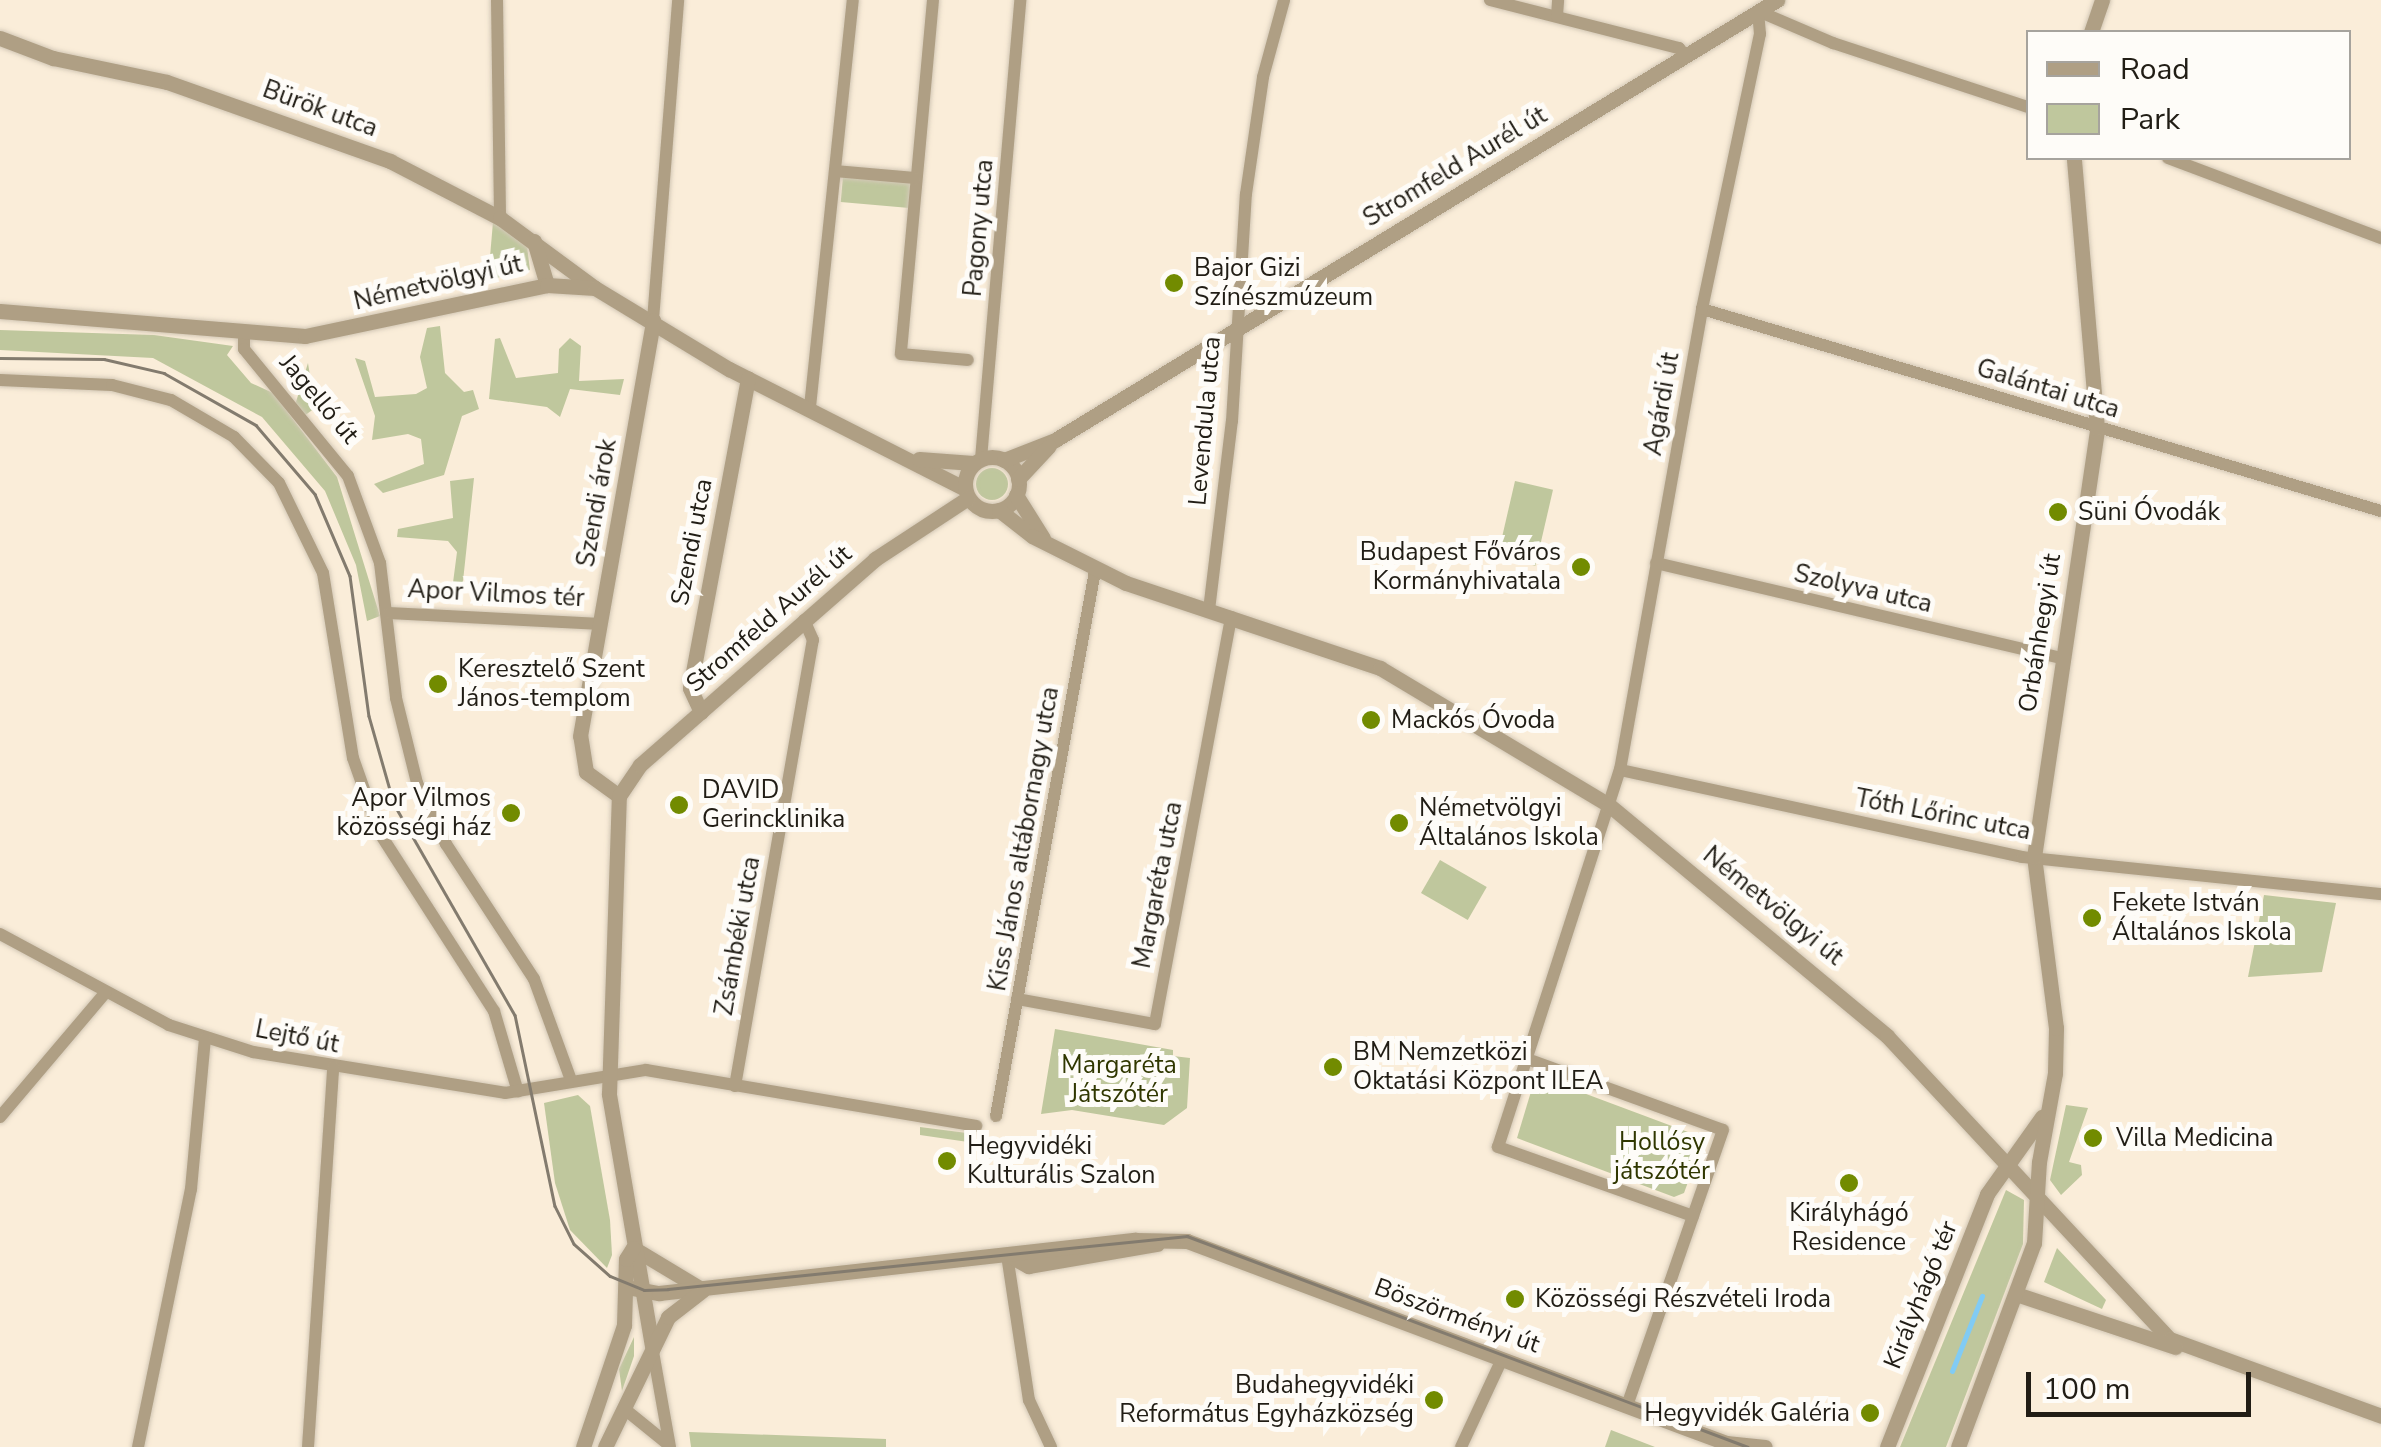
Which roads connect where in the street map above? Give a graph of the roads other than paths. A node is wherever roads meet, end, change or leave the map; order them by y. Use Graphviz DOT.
graph roads {
  1 [pos="497,0"];
  2 [pos="678,0"];
  3 [pos="852,0"];
  4 [pos="932,0"];
  5 [pos="1020,0"];
  6 [pos="1284,0"];
  7 [pos="1490,0"];
  8 [pos="1558,0"];
  9 [pos="1777,0"];
  10 [pos="2102,0"];
  11 [pos="1758,11"];
  12 [pos="1557,16"];
  13 [pos="2093,30"];
  14 [pos="0,38"];
  15 [pos="1686,57"];
  16 [pos="2026,106"];
  17 [pos="2074,160"];
  18 [pos="2173,160"];
  19 [pos="835,171"];
  20 [pos="915,178"];
  21 [pos="500,218"];
  22 [pos="532,238"];
  23 [pos="2381,238"];
  24 [pos="547,285"];
  25 [pos="595,288"];
  26 [pos="1702,310"];
  27 [pos="0,311"];
  28 [pos="653,320"];
  29 [pos="1236,329"];
  30 [pos="244,332"];
  31 [pos="968,360"];
  32 [pos="748,378"];
  33 [pos="0,380"];
  34 [pos="810,407"];
  35 [pos="2097,428"];
  36 [pos="1056,440"];
  37 [pos="906,456"];
  38 [pos="1004,460"];
  39 [pos="977,461"];
  40 [pos="1018,487"];
  41 [pos="966,493"];
  42 [pos="999,510"];
  43 [pos="2381,511"];
  44 [pos="1050,546"];
  45 [pos="1656,563"];
  46 [pos="1096,571"];
  47 [pos="1209,610"];
  48 [pos="390,613"];
  49 [pos="1231,617"];
  50 [pos="804,620"];
  51 [pos="600,624"];
  52 [pos="2060,658"];
  53 [pos="701,712"];
  54 [pos="1620,770"];
  55 [pos="619,796"];
  56 [pos="1609,804"];
  57 [pos="2034,857"];
  58 [pos="2381,894"];
  59 [pos="0,934"];
  60 [pos="106,992"];
  61 [pos="1017,999"];
  62 [pos="205,1040"];
  63 [pos="1527,1059"];
  64 [pos="332,1068"];
  65 [pos="608,1074"];
  66 [pos="571,1080"];
  67 [pos="735,1086"];
  68 [pos="518,1092"];
  69 [pos="2045,1114"];
  70 [pos="996,1116"];
  71 [pos="0,1117"];
  72 [pos="976,1126"];
  73 [pos="2006,1163"];
  74 [pos="2036,1195"];
  75 [pos="1693,1216"];
  76 [pos="632,1248"];
  77 [pos="1006,1255"];
  78 [pos="626,1287"];
  79 [pos="706,1288"];
  80 [pos="645,1293"];
  81 [pos="2016,1294"];
  82 [pos="652,1346"];
  83 [pos="2184,1350"];
  84 [pos="1502,1359"];
  85 [pos="610,1378"];
  86 [pos="1627,1406"];
  87 [pos="627,1410"];
  88 [pos="2381,1416"];
  89 [pos="669,1446"];
  90 [pos="1726,1446"];
  91 [pos="138,1447"];
  92 [pos="308,1447"];
  93 [pos="583,1447"];
  94 [pos="604,1447"];
  95 [pos="1051,1447"];
  96 [pos="1461,1447"];
  97 [pos="1765,1447"];
  98 [pos="1887,1447"];
  99 [pos="1958,1447"];
  1 -- 21 [label="street"];
  2 -- 28 [label="street"];
  3 -- 19 [label="street"];
  4 -- 20 [label="street"];
  5 -- 39 [label="street, Pagony utca"];
  6 -- 29 [label="street, Levendula utca"];
  7 -- 12 [label="street"];
  8 -- 12 [label="street"];
  9 -- 11 [label="street, Stromfeld Aurél út"];
  10 -- 13 [label="street"];
  11 -- 15 [label="street, Stromfeld Aurél út"];
  11 -- 16 [label="street"];
  11 -- 26 [label="street, Agárdi út"];
  12 -- 15 [label="street"];
  14 -- 21 [label="street, Bürök utca"];
  15 -- 29 [label="street, Stromfeld Aurél út"];
  17 -- 35 [label="street, Orbánhegyi út"];
  18 -- 23 [label="street"];
  19 -- 20 [label="street"];
  19 -- 34 [label="street"];
  20 -- 31 [label="street"];
  21 -- 22 [label="street, Bürök utca"];
  22 -- 24 [label="street"];
  22 -- 25 [label="street, Bürök utca"];
  24 -- 25 [label="street, Németvölgyi út"];
  24 -- 30 [label="street, Németvölgyi út"];
  25 -- 28 [label="street, Németvölgyi út"];
  26 -- 35 [label="street, Galántai utca"];
  26 -- 45 [label="street, Agárdi út"];
  27 -- 30 [label="street, Németvölgyi út"];
  28 -- 32 [label="street, Németvölgyi út"];
  28 -- 51 [label="street, Szendi árok"];
  29 -- 36 [label="street, Stromfeld Aurél út"];
  29 -- 47 [label="street, Levendula utca"];
  30 -- 48 [label="street, Jagelló út"];
  32 -- 34 [label="street, Németvölgyi út"];
  32 -- 53 [label="street, Szendi utca"];
  33 -- 68 [label="street"];
  34 -- 37 [label="street, Németvölgyi út"];
  35 -- 43 [label="street, Galántai utca"];
  35 -- 52 [label="street, Orbánhegyi út"];
  36 -- 38 [label="street, Stromfeld Aurél út"];
  36 -- 40 [label="street, Stromfeld Aurél út"];
  37 -- 39 [label="street, Németvölgyi út"];
  37 -- 41 [label="street, Németvölgyi út"];
  38 -- 39 [label="street"];
  38 -- 40 [label="street"];
  39 -- 41 [label="street"];
  40 -- 42 [label="street"];
  40 -- 44 [label="street, Németvölgyi út"];
  41 -- 42 [label="street"];
  41 -- 50 [label="street, Stromfeld Aurél út"];
  42 -- 44 [label="street, Németvölgyi út"];
  44 -- 46 [label="street, Németvölgyi út"];
  45 -- 52 [label="street, Szolyva utca"];
  45 -- 54 [label="street, Agárdi út"];
  46 -- 47 [label="street, Németvölgyi út"];
  46 -- 61 [label="street, Kiss János altábornagy utca"];
  47 -- 49 [label="street, Németvölgyi út"];
  48 -- 51 [label="street, Apor Vilmos tér"];
  48 -- 66 [label="street, Apor Vilmos tér"];
  49 -- 56 [label="street, Németvölgyi út"];
  49 -- 61 [label="street, Margaréta utca"];
  50 -- 53 [label="street, Stromfeld Aurél út"];
  50 -- 67 [label="street, Zsámbéki utca"];
  51 -- 55 [label="street, Szendi árok"];
  52 -- 57 [label="street, Orbánhegyi út"];
  53 -- 55 [label="street, Stromfeld Aurél út"];
  54 -- 56 [label="street, Agárdi út"];
  54 -- 57 [label="street, Tóth Lőrinc utca"];
  55 -- 65 [label="street"];
  56 -- 63 [label="street, Agárdi út"];
  56 -- 73 [label="street, Németvölgyi út"];
  57 -- 58 [label="street, Tóth Lőrinc utca"];
  57 -- 69 [label="street, Orbánhegyi út"];
  59 -- 60 [label="street, Lejtő út"];
  60 -- 62 [label="street, Lejtő út"];
  60 -- 71 [label="street"];
  61 -- 70 [label="street, Kiss János altábornagy utca"];
  62 -- 64 [label="street, Lejtő út"];
  62 -- 91 [label="street"];
  63 -- 75 [label="street"];
  63 -- 75 [label="street, Agárdi út"];
  64 -- 68 [label="street, Lejtő út"];
  64 -- 92 [label="street"];
  65 -- 66 [label="street, Lejtő út"];
  65 -- 67 [label="street, Lejtő út"];
  65 -- 76 [label="street"];
  66 -- 68 [label="street, Lejtő út"];
  67 -- 72 [label="street, Lejtő út"];
  69 -- 73 [label="street, Orbánhegyi út"];
  69 -- 74 [label="street, Orbánhegyi út"];
  73 -- 74 [label="street, Németvölgyi út"];
  73 -- 98 [label="street, Királyhágó tér"];
  74 -- 81 [label="street"];
  74 -- 83 [label="street, Németvölgyi út"];
  75 -- 86 [label="street"];
  76 -- 78 [label="street"];
  76 -- 79 [label="street"];
  76 -- 80 [label="street"];
  77 -- 79 [label="street, Böszörményi út"];
  77 -- 84 [label="street, Böszörményi út"];
  77 -- 95 [label="street"];
  78 -- 80 [label="street, Böszörményi út"];
  78 -- 85 [label="street"];
  79 -- 80 [label="street, Böszörményi út"];
  79 -- 82 [label="street"];
  80 -- 82 [label="street"];
  81 -- 83 [label="street"];
  81 -- 99 [label="street"];
  82 -- 87 [label="street"];
  82 -- 89 [label="street"];
  83 -- 88 [label="street, Németvölgyi út"];
  84 -- 86 [label="street, Böszörményi út"];
  84 -- 96 [label="street"];
  85 -- 87 [label="street"];
  85 -- 93 [label="street"];
  86 -- 90 [label="street, Böszörményi út"];
  87 -- 89 [label="street"];
  87 -- 94 [label="street"];
  90 -- 97 [label="street, Böszörményi út"];
}
